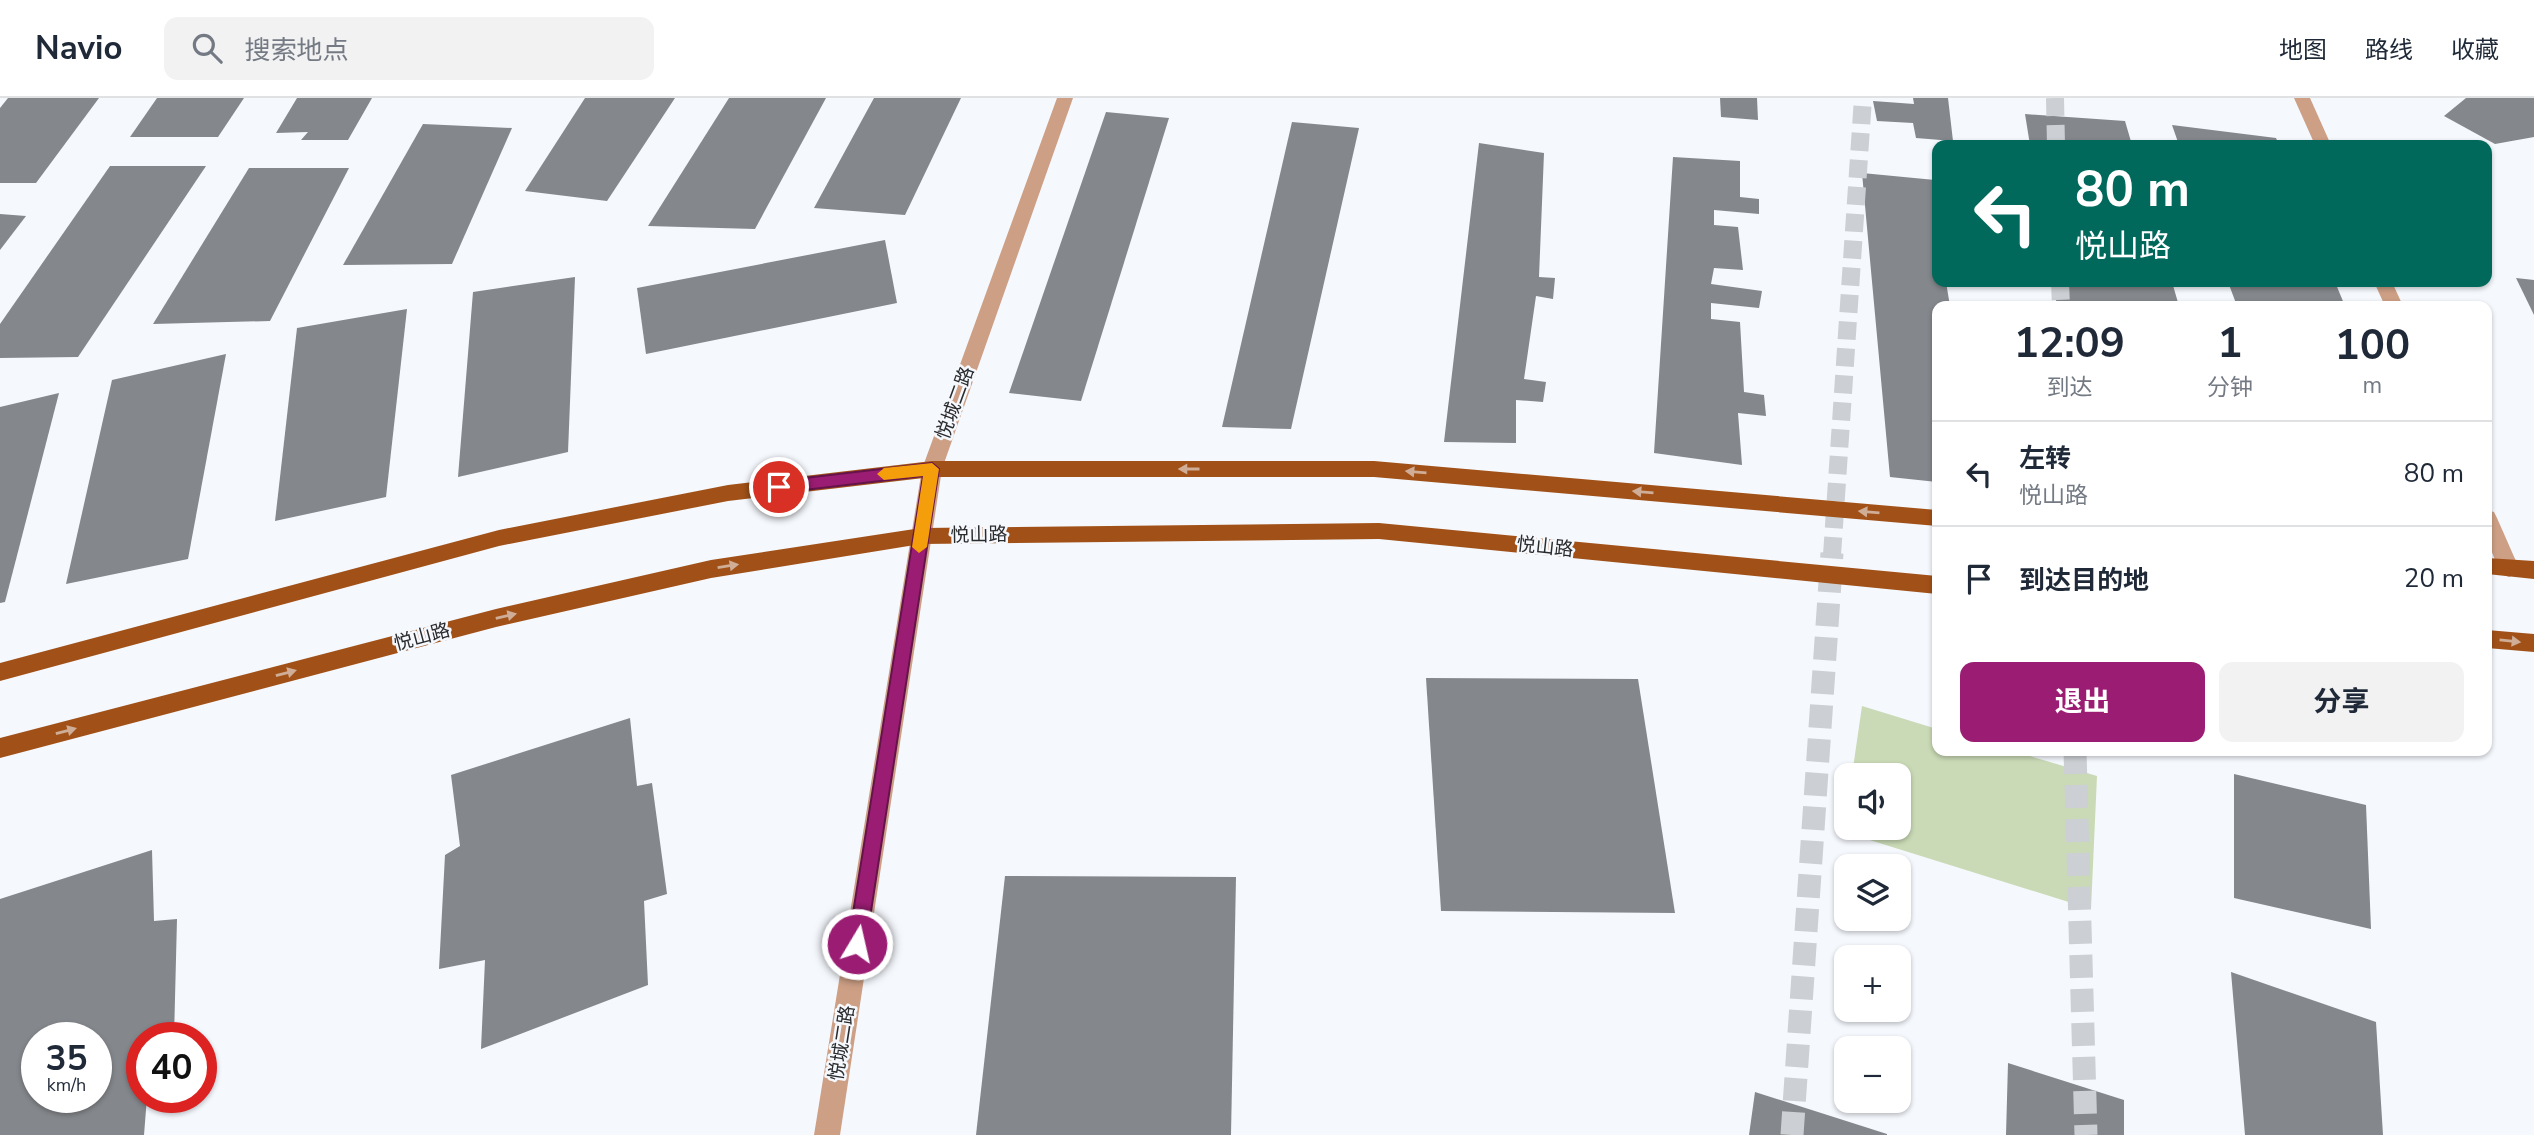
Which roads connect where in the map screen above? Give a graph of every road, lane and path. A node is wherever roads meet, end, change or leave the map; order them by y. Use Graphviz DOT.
graph roads {
  1 [pos="1065,98"];
  2 [pos="2302,98"];
  3 [pos="2321,140"];
  4 [pos="932,469"];
  5 [pos="1932,518"];
  6 [pos="2492,529"];
  7 [pos="921,536"];
  8 [pos="2492,566"];
  9 [pos="2509,568"];
  10 [pos="2534,570"];
  11 [pos="1932,585"];
  12 [pos="2492,639"];
  13 [pos="2534,643"];
  14 [pos="0,672"];
  15 [pos="0,748"];
  16 [pos="827,1135"];
  1 -- 4 [label="street, 悦城二路"];
  2 -- 3 [label="street"];
  5 -- 4 [label="main road, one-way"];
  4 -- 7 [label="street, 悦城二路"];
  4 -- 14 [label="main road"];
  6 -- 9 [label="street"];
  7 -- 11 [label="main road, 悦山路"];
  15 -- 7 [label="main road, 悦山路, one-way"];
  7 -- 16 [label="street, 悦城二路"];
  8 -- 9 [label="main road"];
  9 -- 10 [label="main road"];
  12 -- 13 [label="main road, one-way"];
}
